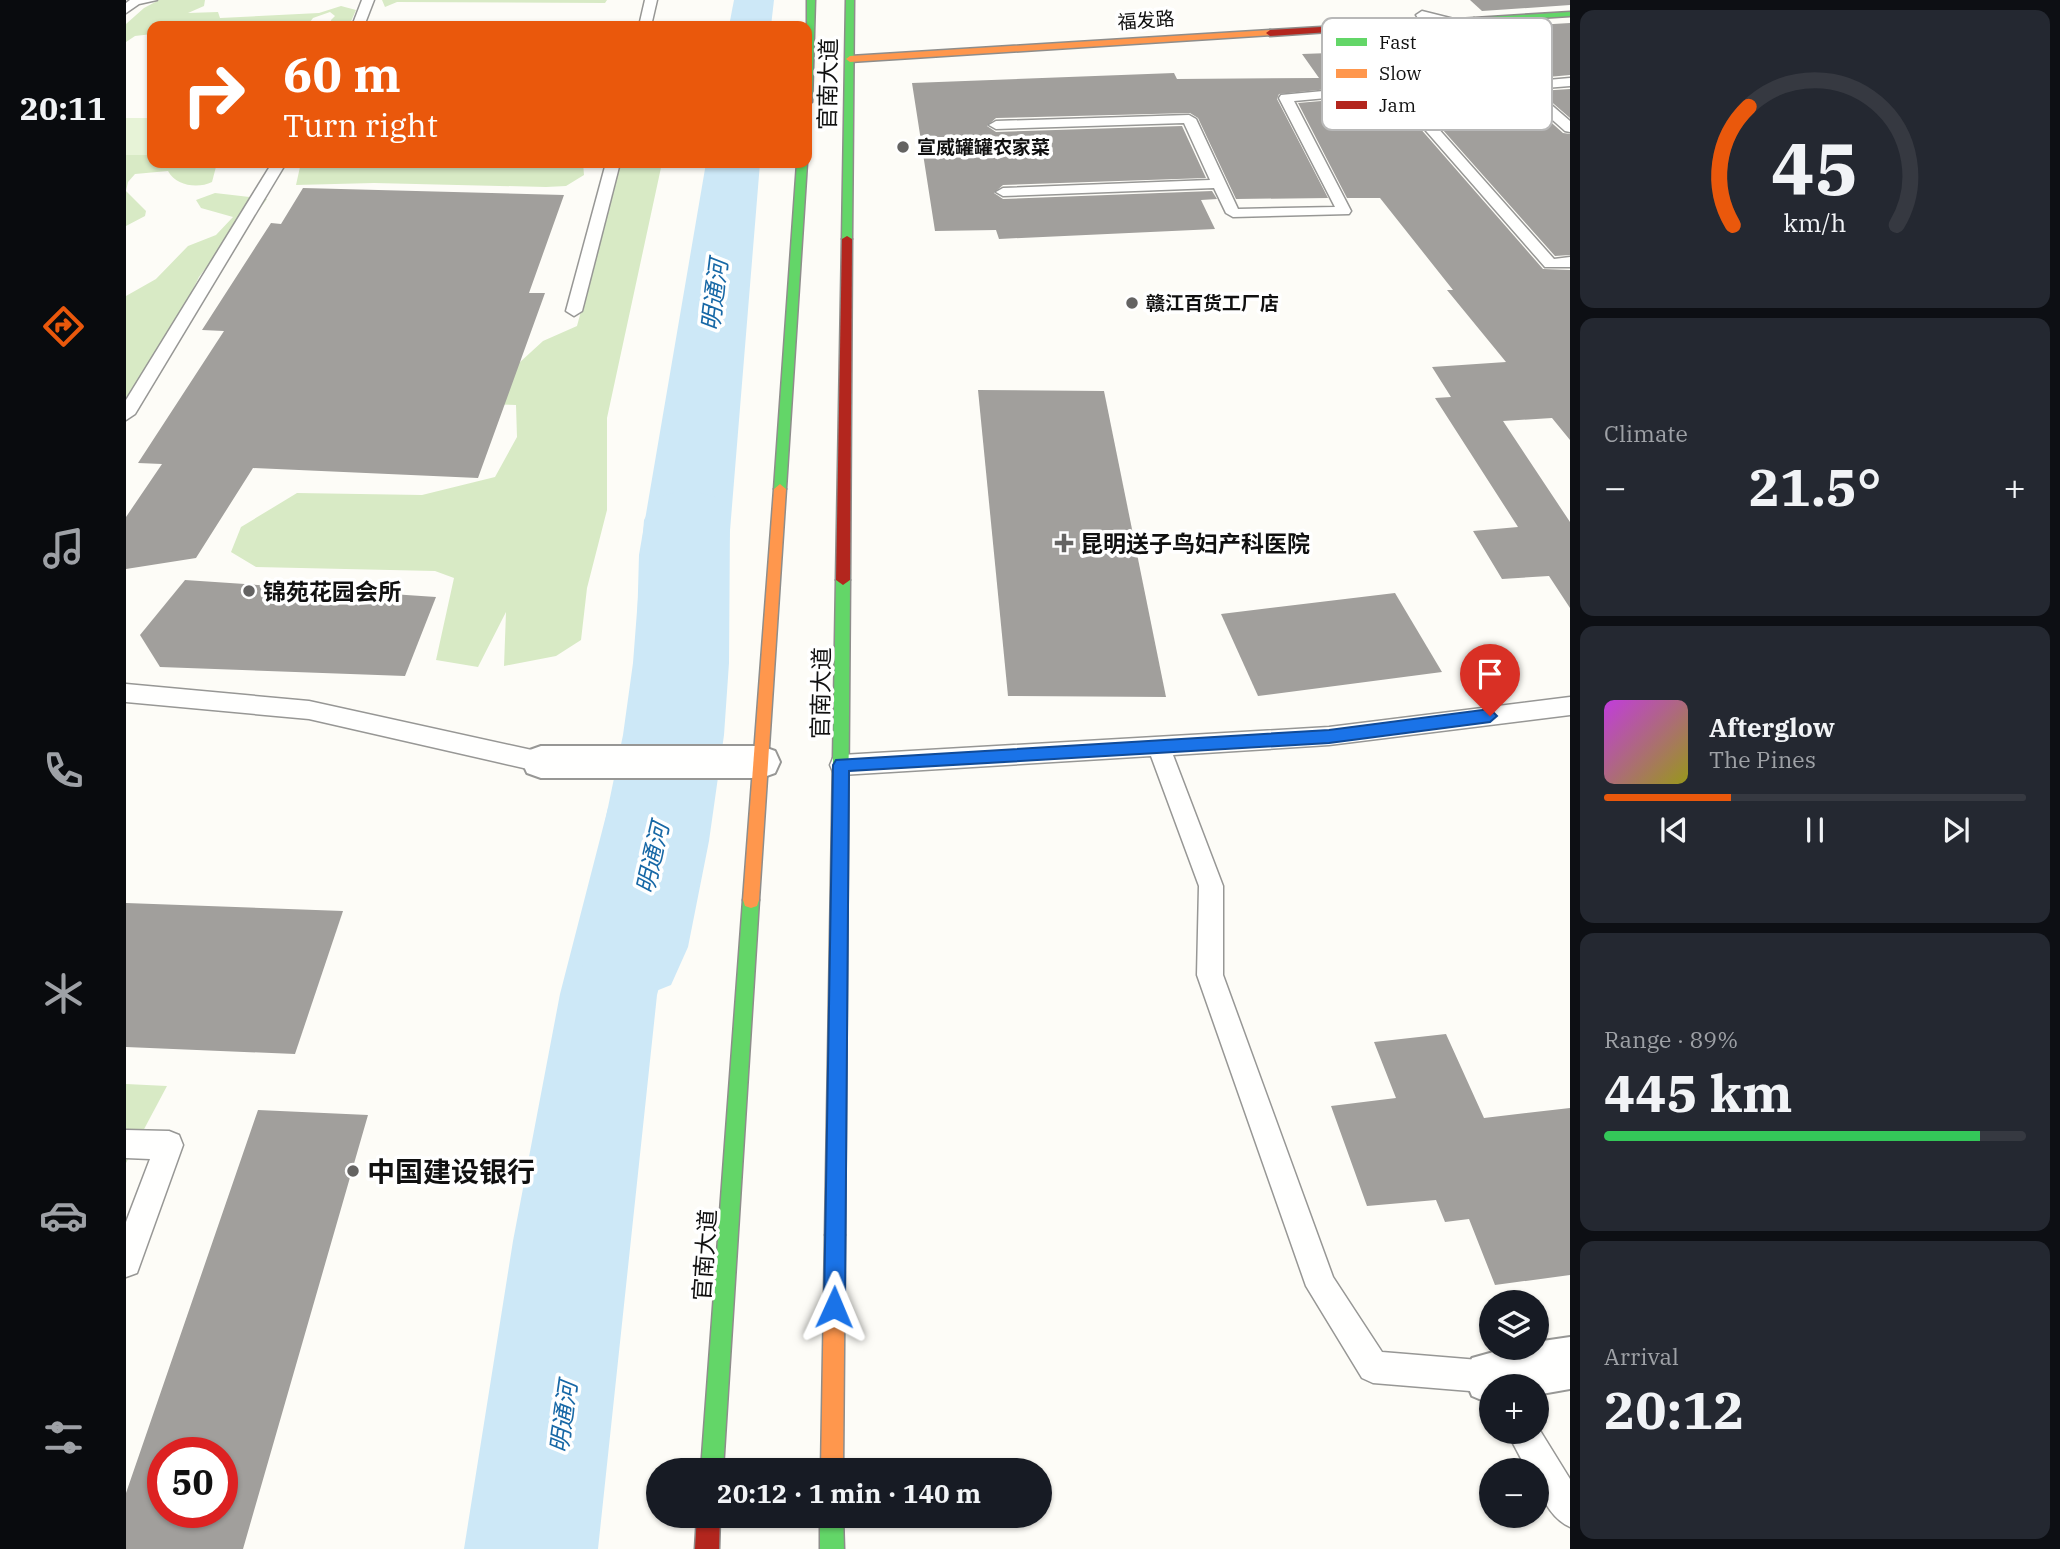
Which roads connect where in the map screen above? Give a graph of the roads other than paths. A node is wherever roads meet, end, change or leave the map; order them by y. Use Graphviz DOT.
graph roads {
  1 [pos="150,0"];
  2 [pos="368,0"];
  3 [pos="651,0"];
  4 [pos="811,0"];
  5 [pos="850,0"];
  6 [pos="126,9"];
  7 [pos="1570,14"];
  8 [pos="1422,15"];
  9 [pos="1434,18"];
  10 [pos="1510,18"];
  11 [pos="360,21"];
  12 [pos="646,21"];
  13 [pos="810,21"];
  14 [pos="1322,30"];
  15 [pos="850,59"];
  16 [pos="1552,82"];
  17 [pos="1570,82"];
  18 [pos="1322,95"];
  19 [pos="1552,112"];
  20 [pos="996,125"];
  21 [pos="1570,128"];
  22 [pos="1432,130"];
  23 [pos="276,168"];
  24 [pos="611,168"];
  25 [pos="803,168"];
  26 [pos="1219,184"];
  27 [pos="1003,192"];
  28 [pos="1570,262"];
  29 [pos="574,311"];
  30 [pos="126,414"];
  31 [pos="126,693"];
  32 [pos="1570,706"];
  33 [pos="1159,746"];
  34 [pos="541,762"];
  35 [pos="761,762"];
  36 [pos="841,765"];
  37 [pos="126,1144"];
  38 [pos="126,1262"];
  39 [pos="1570,1363"];
  40 [pos="1526,1374"];
  41 [pos="1479,1380"];
  42 [pos="1530,1444"];
  43 [pos="713,1458"];
  44 [pos="832,1458"];
  45 [pos="1570,1510"];
  46 [pos="708,1528"];
  47 [pos="832,1528"];
  48 [pos="707,1549"];
  49 [pos="832,1549"];
  1 -- 6 [label="lane"];
  2 -- 11 [label="lane"];
  3 -- 12 [label="lane"];
  4 -- 13 [label="main road, 官南大道"];
  5 -- 15 [label="main road, 官南大道"];
  7 -- 10 [label="main road, 福发路"];
  8 -- 9 [label="lane"];
  14 -- 15 [label="main road, 福发路"];
  15 -- 36 [label="main road, 官南大道"];
  16 -- 17 [label="lane"];
  18 -- 26 [label="lane"];
  19 -- 21 [label="lane"];
  20 -- 26 [label="lane"];
  22 -- 28 [label="lane"];
  23 -- 30 [label="lane"];
  24 -- 29 [label="lane"];
  25 -- 35 [label="main road, 官南大道"];
  26 -- 27 [label="lane"];
  31 -- 34 [label="lane"];
  32 -- 33 [label="lane"];
  33 -- 36 [label="lane"];
  33 -- 41 [label="lane"];
  34 -- 35 [label="street"];
  35 -- 43 [label="main road, 官南大道"];
  36 -- 44 [label="main road, 官南大道"];
  37 -- 38 [label="lane"];
  39 -- 40 [label="street"];
  42 -- 45 [label="lane"];
  46 -- 48 [label="main road"];
  47 -- 49 [label="main road"];
}
